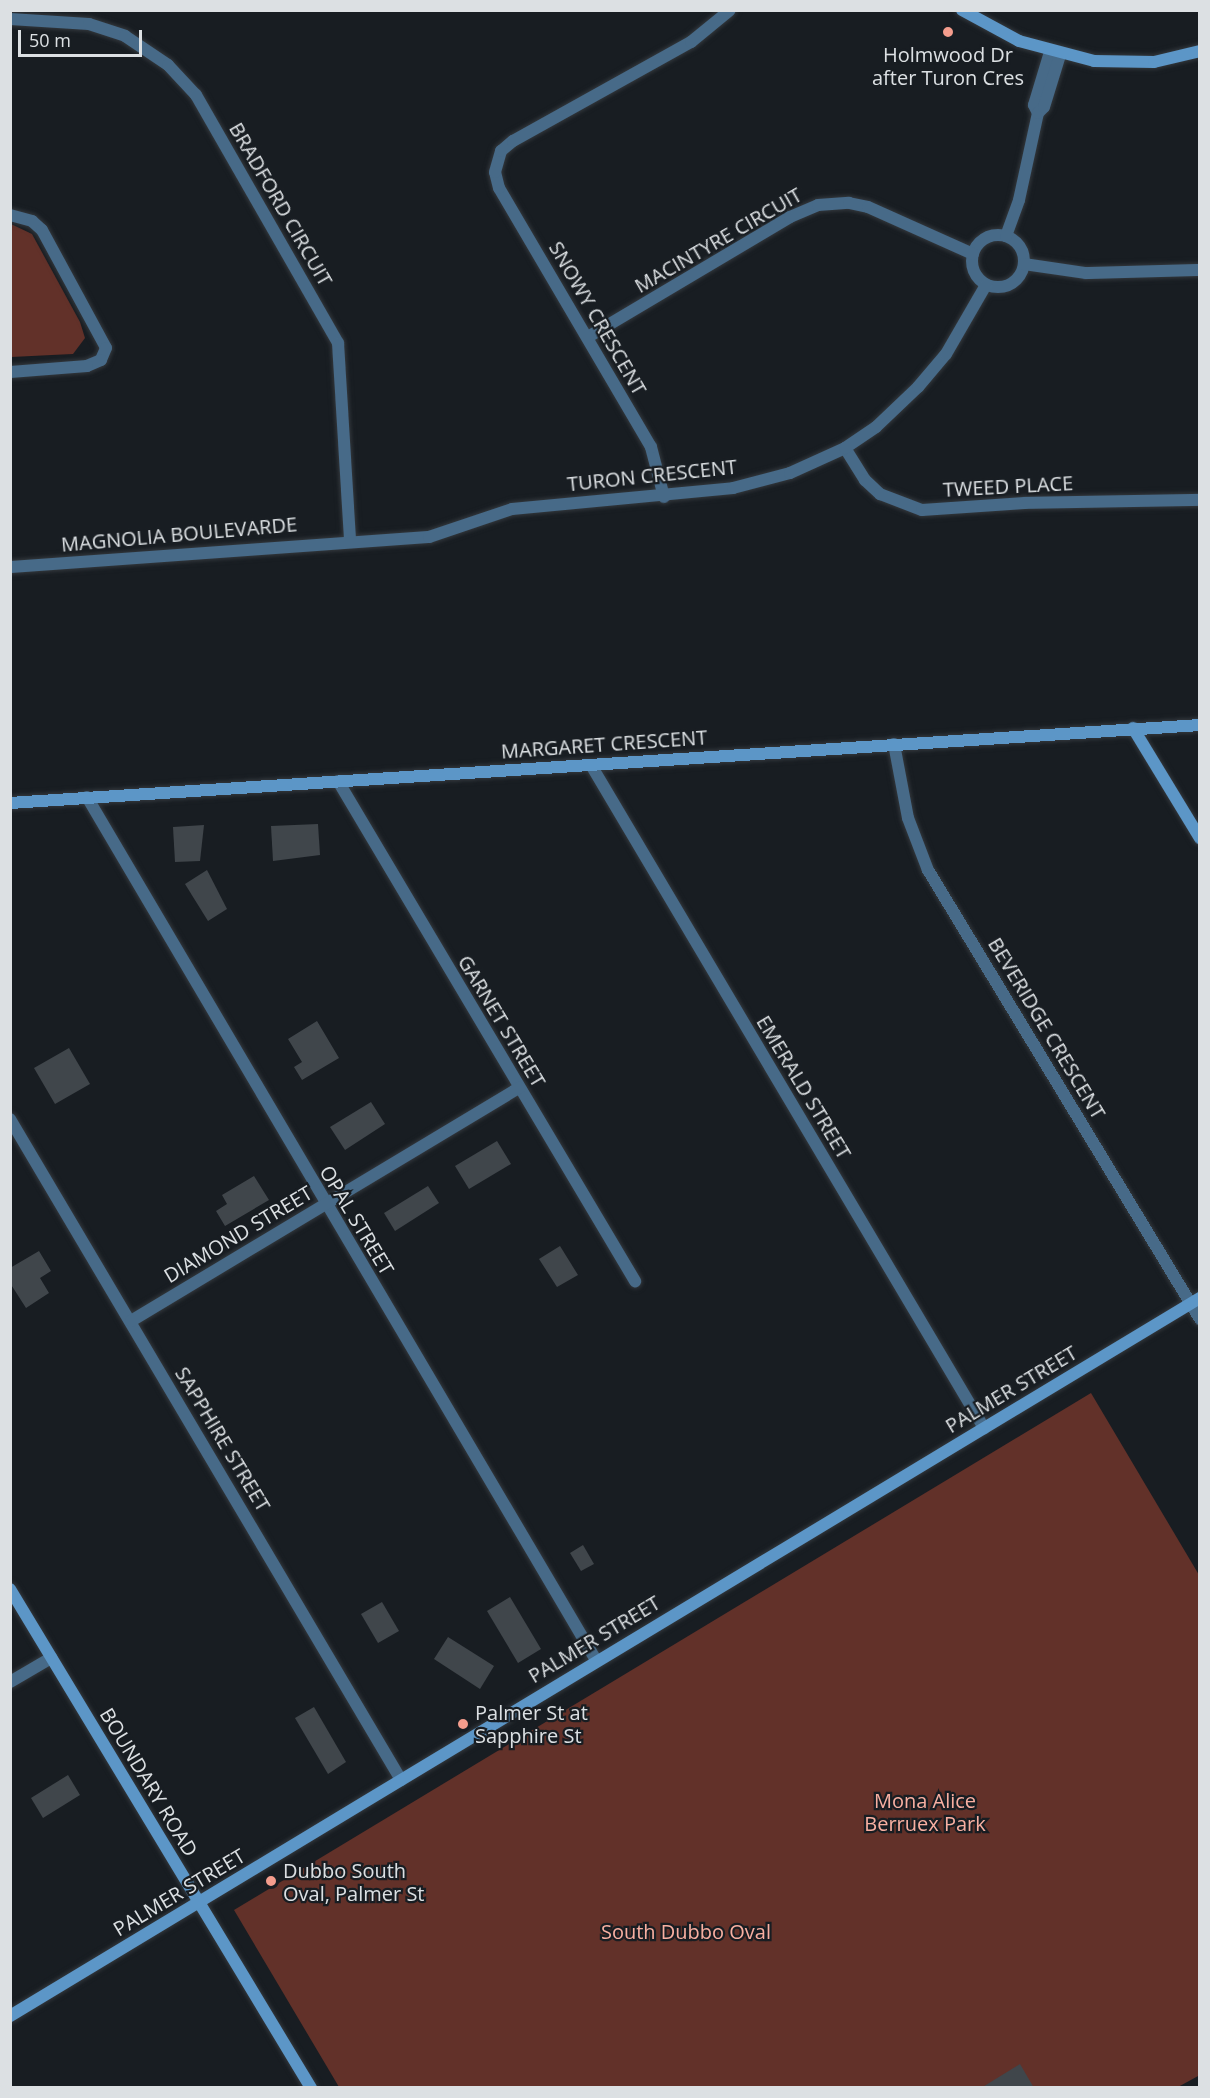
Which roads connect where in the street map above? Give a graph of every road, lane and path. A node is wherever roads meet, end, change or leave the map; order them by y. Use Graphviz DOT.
graph roads {
  1 [pos="730,10"];
  2 [pos="962,10"];
  3 [pos="10,19"];
  4 [pos="1200,51"];
  5 [pos="1055,53"];
  6 [pos="10,215"];
  7 [pos="1006,236"];
  8 [pos="973,254"];
  9 [pos="1024,264"];
  10 [pos="1200,270"];
  11 [pos="986,285"];
  12 [pos="588,337"];
  13 [pos="10,372"];
  14 [pos="845,448"];
  15 [pos="664,497"];
  16 [pos="1200,500"];
  17 [pos="350,540"];
  18 [pos="10,567"];
  19 [pos="1200,725"];
  20 [pos="1133,728"];
  21 [pos="894,744"];
  22 [pos="591,765"];
  23 [pos="338,781"];
  24 [pos="87,798"];
  25 [pos="10,803"];
  26 [pos="1200,838"];
  27 [pos="519,1088"];
  28 [pos="10,1119"];
  29 [pos="325,1204"];
  30 [pos="634,1281"];
  31 [pos="1195,1301"];
  32 [pos="1200,1319"];
  33 [pos="130,1321"];
  34 [pos="984,1428"];
  35 [pos="10,1589"];
  36 [pos="51,1658"];
  37 [pos="596,1660"];
  38 [pos="10,1682"];
  39 [pos="401,1780"];
  40 [pos="200,1902"];
  41 [pos="10,2016"];
  42 [pos="311,2088"];
  1 -- 12 [label="street, SNOWY CRESCENT"];
  2 -- 5 [label="street"];
  3 -- 17 [label="street, BRADFORD CIRCUIT"];
  4 -- 5 [label="street"];
  5 -- 7 [label="street"];
  6 -- 13 [label="street"];
  7 -- 8 [label="street"];
  7 -- 9 [label="street"];
  8 -- 11 [label="street"];
  8 -- 12 [label="street, MACINTYRE CIRCUIT"];
  9 -- 10 [label="street"];
  9 -- 11 [label="street"];
  11 -- 14 [label="street, TURON CRESCENT"];
  12 -- 15 [label="street, SNOWY CRESCENT"];
  14 -- 15 [label="street, TURON CRESCENT"];
  14 -- 16 [label="street, TWEED PLACE"];
  15 -- 17 [label="street, TURON CRESCENT"];
  17 -- 18 [label="street, MAGNOLIA BOULEVARDE"];
  19 -- 20 [label="street, MARGARET CRESCENT"];
  20 -- 21 [label="street, MARGARET CRESCENT"];
  20 -- 26 [label="street"];
  21 -- 22 [label="street, MARGARET CRESCENT"];
  21 -- 31 [label="street, BEVERIDGE CRESCENT"];
  22 -- 23 [label="street, MARGARET CRESCENT"];
  22 -- 34 [label="street, EMERALD STREET"];
  23 -- 24 [label="street, MARGARET CRESCENT"];
  23 -- 27 [label="street, GARNET STREET"];
  24 -- 25 [label="street, MARGARET CRESCENT"];
  24 -- 29 [label="street, OPAL STREET"];
  27 -- 29 [label="street, DIAMOND STREET"];
  27 -- 30 [label="street, GARNET STREET"];
  28 -- 33 [label="street, SAPPHIRE STREET"];
  29 -- 33 [label="street, DIAMOND STREET"];
  29 -- 37 [label="street, OPAL STREET"];
  31 -- 32 [label="street, BEVERIDGE CRESCENT"];
  31 -- 34 [label="street, PALMER STREET"];
  33 -- 39 [label="street, SAPPHIRE STREET"];
  34 -- 37 [label="street, PALMER STREET"];
  35 -- 36 [label="street, BOUNDARY ROAD"];
  36 -- 38 [label="street"];
  36 -- 40 [label="street, BOUNDARY ROAD"];
  37 -- 39 [label="street, PALMER STREET"];
  39 -- 40 [label="street, PALMER STREET"];
  40 -- 41 [label="street, PALMER STREET"];
  40 -- 42 [label="street, BOUNDARY ROAD"];
}
